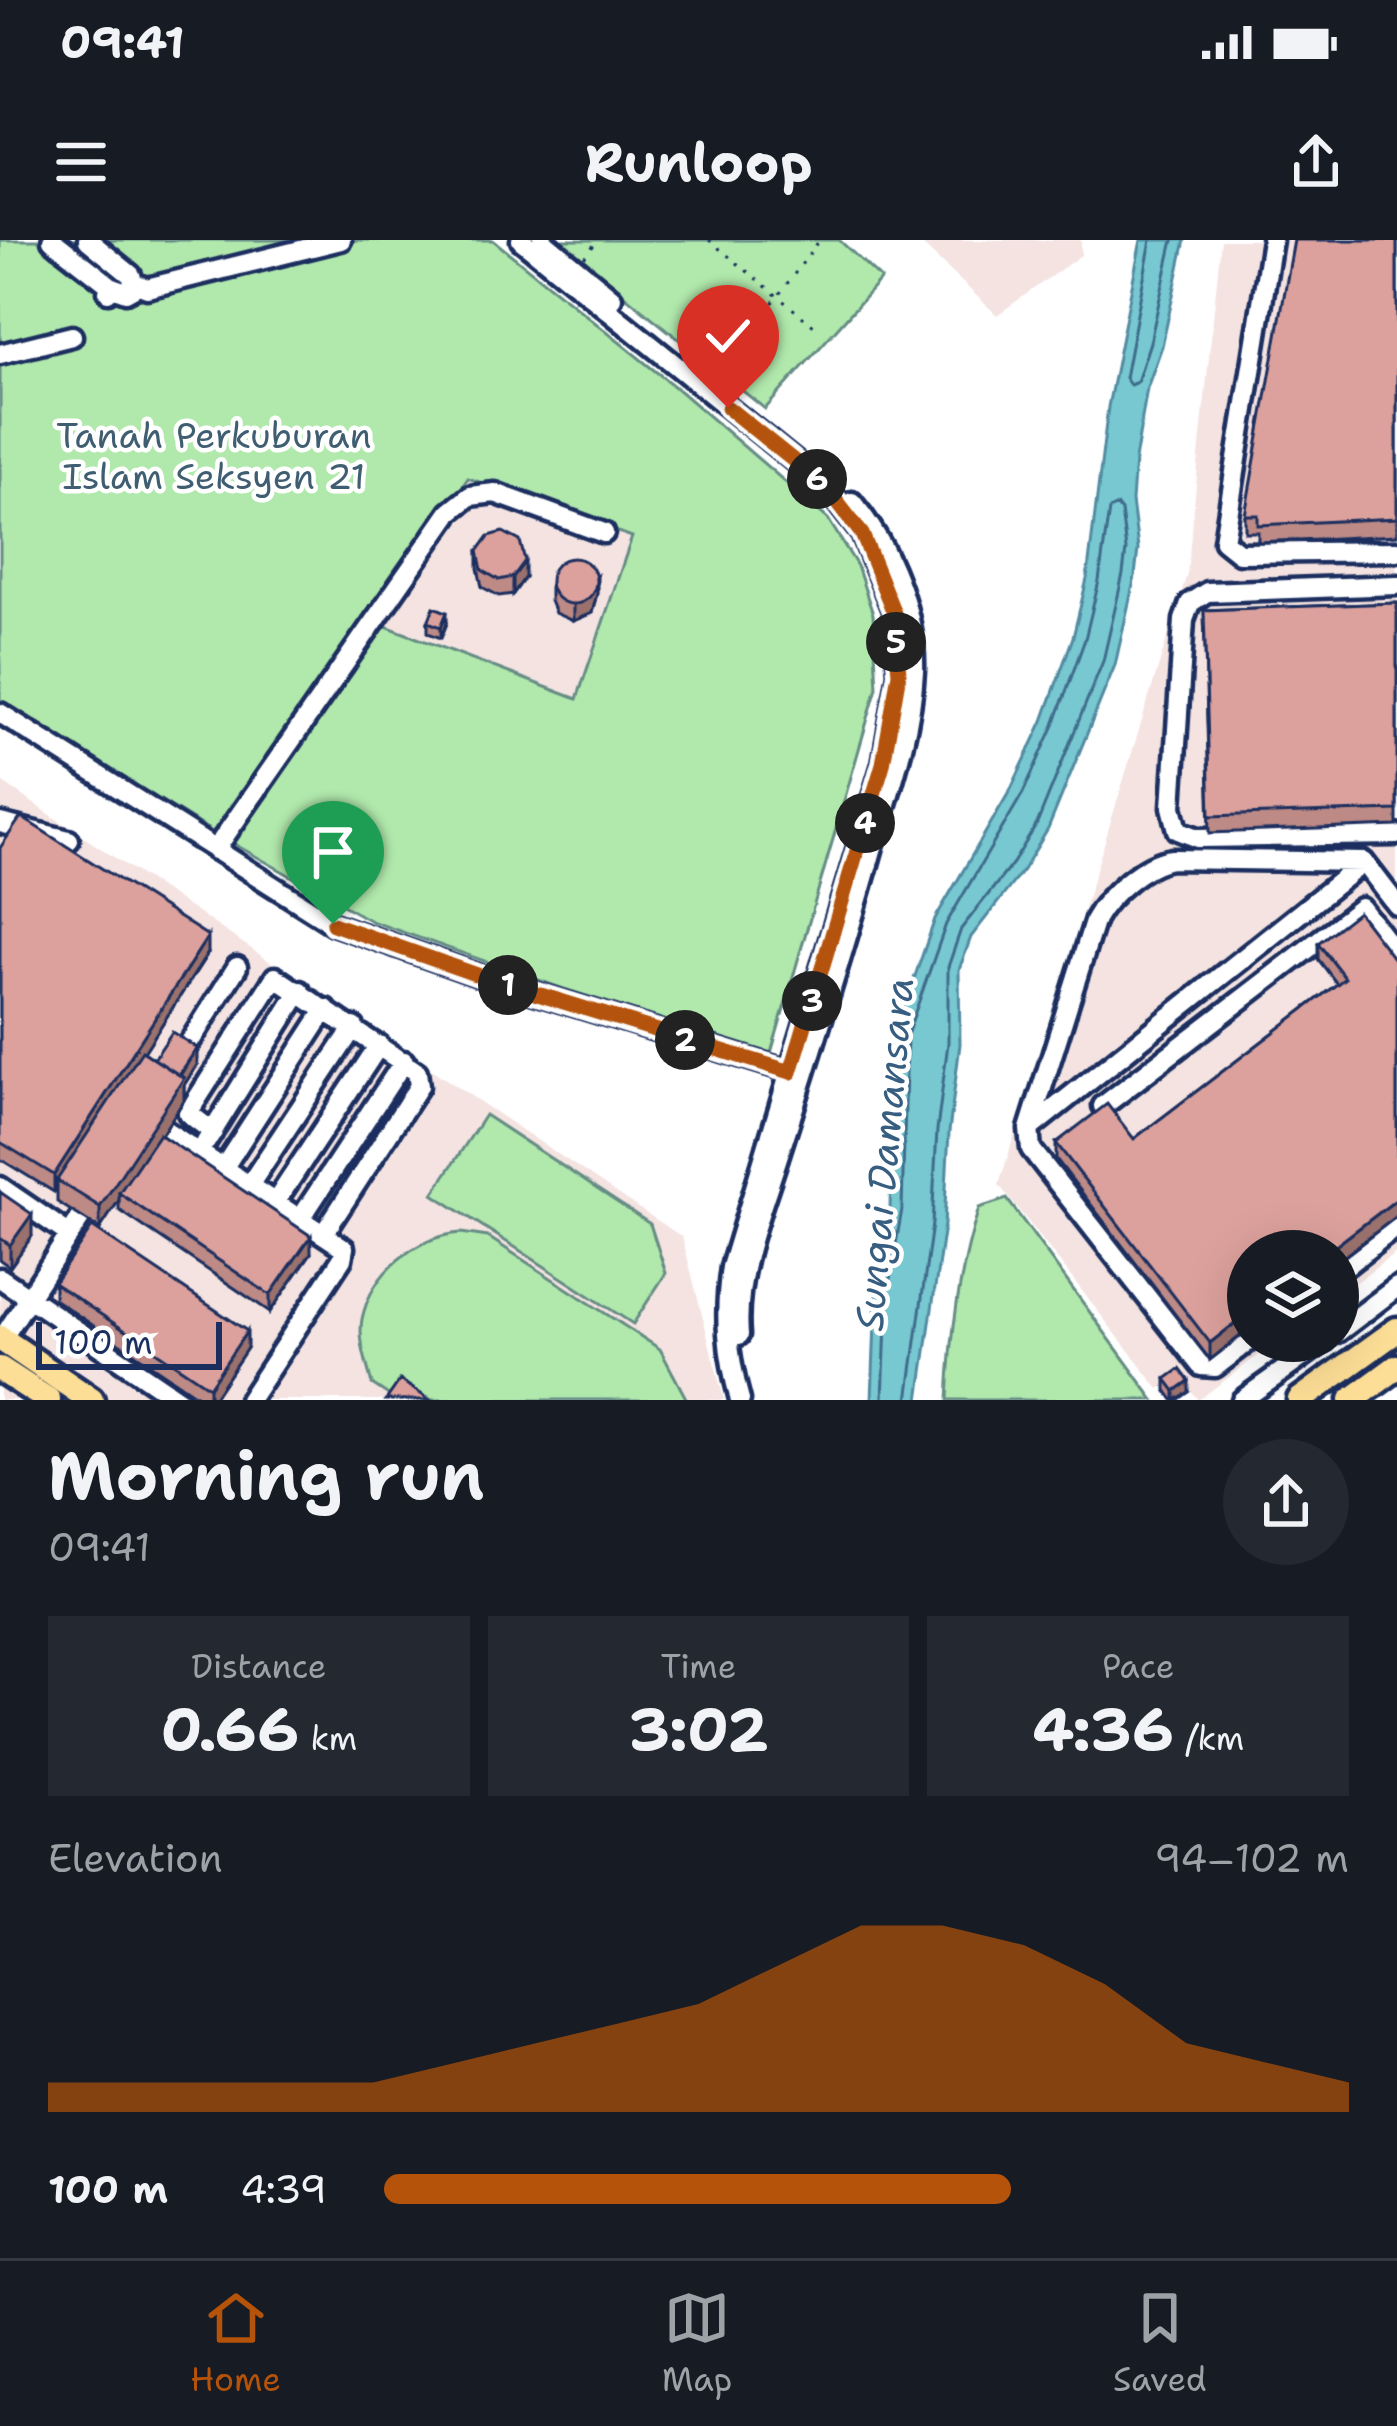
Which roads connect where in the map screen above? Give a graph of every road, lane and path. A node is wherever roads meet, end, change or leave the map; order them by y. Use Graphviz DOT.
graph roads {
  1 [pos="52,240"];
  2 [pos="88,240"];
  3 [pos="341,240"];
  4 [pos="521,240"];
  5 [pos="542,240"];
  6 [pos="598,240"];
  7 [pos="709,240"];
  8 [pos="1272,240"];
  9 [pos="819,241"];
  10 [pos="575,267"];
  11 [pos="135,283"];
  12 [pos="778,296"];
  13 [pos="814,326"];
  14 [pos="72,336"];
  15 [pos="0,354"];
  16 [pos="713,382"];
  17 [pos="604,533"];
  18 [pos="1397,551"];
  19 [pos="1397,585"];
  20 [pos="0,713"];
  21 [pos="0,823"];
  22 [pos="1397,835"];
  23 [pos="68,840"];
  24 [pos="214,850"];
  25 [pos="1364,862"];
  26 [pos="1397,905"];
  27 [pos="1397,955"];
  28 [pos="237,967"];
  29 [pos="300,991"];
  30 [pos="326,1009"];
  31 [pos="354,1028"];
  32 [pos="379,1045"];
  33 [pos="404,1061"];
  34 [pos="797,1074"];
  35 [pos="167,1079"];
  36 [pos="155,1098"];
  37 [pos="1103,1106"];
  38 [pos="144,1116"];
  39 [pos="1029,1129"];
  40 [pos="213,1132"];
  41 [pos="131,1136"];
  42 [pos="200,1151"];
  43 [pos="224,1167"];
  44 [pos="107,1176"];
  45 [pos="250,1184"];
  46 [pos="0,1187"];
  47 [pos="277,1202"];
  48 [pos="302,1218"];
  49 [pos="1397,1226"];
  50 [pos="325,1233"];
  51 [pos="70,1235"];
  52 [pos="1359,1256"];
  53 [pos="0,1278"];
  54 [pos="1397,1288"];
  55 [pos="30,1297"];
  56 [pos="1359,1316"];
  57 [pos="1397,1330"];
  58 [pos="1,1340"];
  59 [pos="1227,1358"];
  60 [pos="1295,1362"];
  61 [pos="1397,1367"];
  62 [pos="0,1369"];
  63 [pos="32,1396"];
  64 [pos="1304,1396"];
  65 [pos="92,1400"];
  66 [pos="179,1400"];
  67 [pos="249,1400"];
  68 [pos="740,1400"];
  69 [pos="751,1400"];
  70 [pos="1242,1400"];
  71 [pos="1352,1400"];
  1 -- 11 [label="street"];
  2 -- 11 [label="street"];
  3 -- 11 [label="street"];
  4 -- 34 [label="street"];
  5 -- 10 [label="street"];
  6 -- 10 [label="path"];
  7 -- 12 [label="path"];
  8 -- 18 [label="street"];
  9 -- 12 [label="path"];
  10 -- 16 [label="street"];
  12 -- 13 [label="path"];
  12 -- 16 [label="path"];
  14 -- 15 [label="street"];
  16 -- 34 [label="street"];
  17 -- 24 [label="street"];
  19 -- 22 [label="street"];
  20 -- 24 [label="street"];
  21 -- 23 [label="street"];
  24 -- 34 [label="street"];
  25 -- 26 [label="street"];
  25 -- 39 [label="street"];
  25 -- 39 [label="street"];
  27 -- 37 [label="street"];
  28 -- 35 [label="street"];
  29 -- 30 [label="street"];
  29 -- 40 [label="street"];
  29 -- 40 [label="street"];
  30 -- 31 [label="street"];
  30 -- 43 [label="street"];
  31 -- 32 [label="street"];
  31 -- 45 [label="street"];
  32 -- 33 [label="street"];
  32 -- 47 [label="street"];
  33 -- 48 [label="street"];
  33 -- 50 [label="street"];
  34 -- 68 [label="street"];
  34 -- 69 [label="street"];
  36 -- 38 [label="street"];
  38 -- 41 [label="street"];
  38 -- 42 [label="street"];
  39 -- 59 [label="street"];
  40 -- 42 [label="street"];
  42 -- 43 [label="street"];
  43 -- 45 [label="street"];
  44 -- 51 [label="street"];
  45 -- 47 [label="street"];
  46 -- 51 [label="street"];
  47 -- 48 [label="street"];
  48 -- 50 [label="street"];
  49 -- 52 [label="street"];
  50 -- 67 [label="street"];
  51 -- 55 [label="street"];
  53 -- 55 [label="street"];
  54 -- 56 [label="street"];
  55 -- 58 [label="street"];
  55 -- 66 [label="street"];
  57 -- 64 [label="main road"];
  58 -- 65 [label="main road"];
  60 -- 70 [label="street"];
  61 -- 71 [label="main road"];
  62 -- 63 [label="main road"];
}
